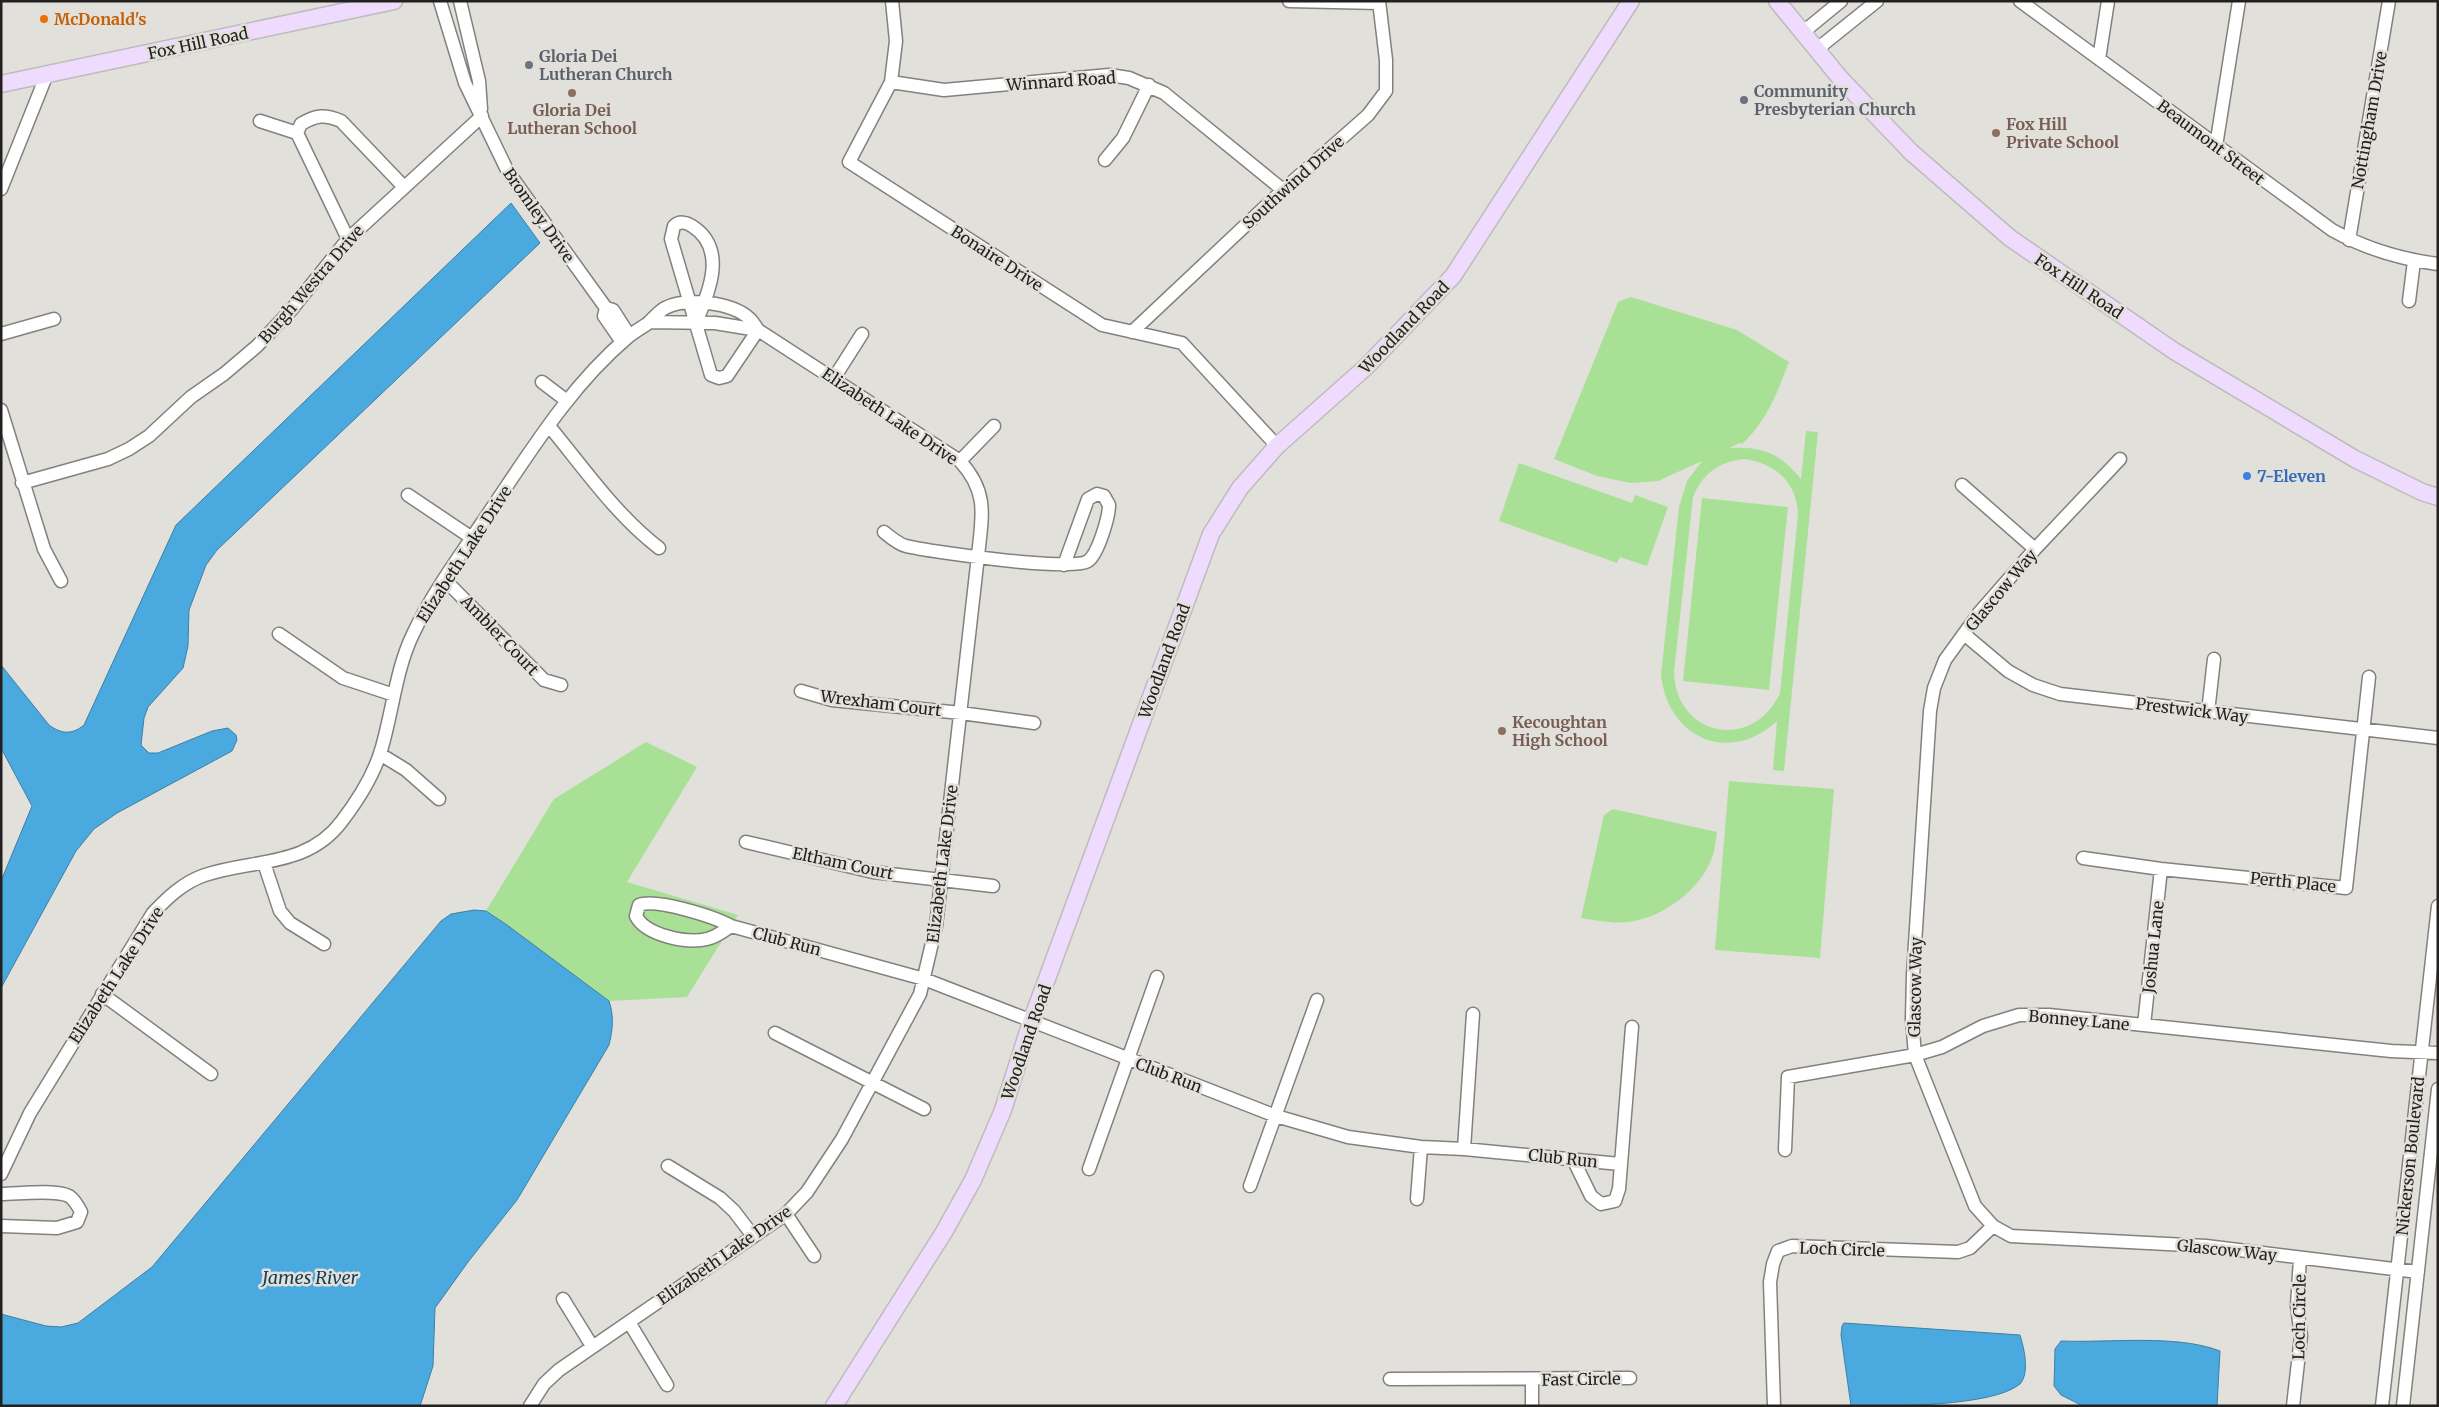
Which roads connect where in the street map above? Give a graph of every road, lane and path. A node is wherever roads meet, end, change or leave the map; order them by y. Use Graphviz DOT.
graph roads {
  1 [pos="394,1"];
  2 [pos="440,1"];
  3 [pos="460,1"];
  4 [pos="892,1"];
  5 [pos="1289,1"];
  6 [pos="1631,1"];
  7 [pos="1777,1"];
  8 [pos="1841,1"];
  9 [pos="1877,1"];
  10 [pos="2020,1"];
  11 [pos="2108,1"];
  12 [pos="2239,1"];
  13 [pos="2389,1"];
  14 [pos="1379,2"];
  15 [pos="1802,33"];
  16 [pos="1816,50"];
  17 [pos="2099,59"];
  18 [pos="47,74"];
  19 [pos="891,82"];
  20 [pos="1,84"];
  21 [pos="1149,85"];
  22 [pos="482,116"];
  23 [pos="260,121"];
  24 [pos="297,133"];
  25 [pos="2216,146"];
  26 [pos="1105,160"];
  27 [pos="404,187"];
  28 [pos="1,189"];
  29 [pos="1283,190"];
  30 [pos="348,239"];
  31 [pos="2349,240"];
  32 [pos="2414,261"];
  33 [pos="2438,264"];
  34 [pos="2409,301"];
  35 [pos="690,303"];
  36 [pos="705,303"];
  37 [pos="54,319"];
  38 [pos="649,322"];
  39 [pos="696,322"];
  40 [pos="758,330"];
  41 [pos="1132,332"];
  42 [pos="1,334"];
  43 [pos="862,334"];
  44 [pos="625,339"];
  45 [pos="834,378"];
  46 [pos="542,382"];
  47 [pos="567,401"];
  48 [pos="1,410"];
  49 [pos="548,426"];
  50 [pos="994,426"];
  51 [pos="1277,446"];
  52 [pos="2120,459"];
  53 [pos="960,461"];
  54 [pos="22,483"];
  55 [pos="1962,485"];
  56 [pos="408,495"];
  57 [pos="2438,497"];
  58 [pos="884,532"];
  59 [pos="472,538"];
  60 [pos="659,548"];
  61 [pos="2035,549"];
  62 [pos="978,556"];
  63 [pos="1064,565"];
  64 [pos="444,578"];
  65 [pos="61,581"];
  66 [pos="279,634"];
  67 [pos="1964,634"];
  68 [pos="2214,659"];
  69 [pos="2369,677"];
  70 [pos="561,685"];
  71 [pos="801,691"];
  72 [pos="394,695"];
  73 [pos="2208,712"];
  74 [pos="961,713"];
  75 [pos="1034,723"];
  76 [pos="2362,730"];
  77 [pos="2438,738"];
  78 [pos="380,754"];
  79 [pos="439,799"];
  80 [pos="746,842"];
  81 [pos="2083,858"];
  82 [pos="264,863"];
  83 [pos="2161,869"];
  84 [pos="941,879"];
  85 [pos="994,886"];
  86 [pos="2438,906"];
  87 [pos="732,926"];
  88 [pos="324,944"];
  89 [pos="1157,977"];
  90 [pos="924,979"];
  91 [pos="102,994"];
  92 [pos="1317,1000"];
  93 [pos="1473,1014"];
  94 [pos="1031,1022"];
  95 [pos="2144,1026"];
  96 [pos="1632,1027"];
  97 [pos="775,1033"];
  98 [pos="2421,1053"];
  99 [pos="2438,1053"];
  100 [pos="1915,1055"];
  101 [pos="1127,1060"];
  102 [pos="211,1074"];
  103 [pos="874,1082"];
  104 [pos="2438,1089"];
  105 [pos="924,1109"];
  106 [pos="1276,1116"];
  107 [pos="1422,1147"];
  108 [pos="1464,1149"];
  109 [pos="1786,1150"];
  110 [pos="1573,1159"];
  111 [pos="1620,1164"];
  112 [pos="668,1166"];
  113 [pos="1089,1169"];
  114 [pos="1,1174"];
  115 [pos="1250,1186"];
  116 [pos="1,1194"];
  117 [pos="1417,1200"];
  118 [pos="786,1214"];
  119 [pos="1,1226"];
  120 [pos="1993,1226"];
  121 [pos="753,1236"];
  122 [pos="814,1256"];
  123 [pos="2300,1258"];
  124 [pos="2397,1270"];
  125 [pos="2418,1272"];
  126 [pos="563,1299"];
  127 [pos="629,1322"];
  128 [pos="592,1346"];
  129 [pos="1630,1378"];
  130 [pos="1390,1379"];
  131 [pos="1532,1379"];
  132 [pos="667,1385"];
  133 [pos="530,1406"];
  134 [pos="834,1406"];
  135 [pos="1532,1406"];
  136 [pos="1774,1406"];
  137 [pos="2293,1406"];
  138 [pos="2382,1406"];
  139 [pos="2403,1406"];
  1 -- 18 [label="main road, Fox Hill Road"];
  2 -- 22 [label="street, Bromley Drive"];
  3 -- 22 [label="street, Bromley Drive"];
  4 -- 19 [label="street, Bonaire Drive"];
  5 -- 14 [label="street"];
  6 -- 51 [label="main road, Woodland Road"];
  7 -- 15 [label="main road, Fox Hill Road"];
  8 -- 15 [label="street"];
  9 -- 16 [label="street"];
  10 -- 17 [label="street, Beaumont Street"];
  11 -- 17 [label="street"];
  12 -- 25 [label="street"];
  13 -- 31 [label="street, Nottingham Drive"];
  14 -- 29 [label="street, Southwind Drive"];
  15 -- 16 [label="main road, Fox Hill Road"];
  16 -- 57 [label="main road, Fox Hill Road"];
  17 -- 25 [label="street, Beaumont Street"];
  18 -- 20 [label="main road, Fox Hill Road"];
  18 -- 28 [label="street"];
  19 -- 21 [label="street, Winnard Road"];
  19 -- 41 [label="street, Bonaire Drive"];
  21 -- 26 [label="street"];
  21 -- 29 [label="street, Winnard Road"];
  22 -- 27 [label="street, Burgh Westra Drive"];
  22 -- 44 [label="street, Bromley Drive"];
  23 -- 24 [label="street"];
  24 -- 27 [label="street"];
  24 -- 30 [label="street"];
  25 -- 31 [label="street, Beaumont Street"];
  27 -- 30 [label="street, Burgh Westra Drive"];
  29 -- 41 [label="street, Southwind Drive"];
  30 -- 54 [label="street, Burgh Westra Drive"];
  31 -- 32 [label="street, Beaumont Street"];
  32 -- 33 [label="street, Beaumont Street"];
  32 -- 34 [label="street"];
  35 -- 36 [label="street, Elizabeth Lake Drive"];
  35 -- 36 [label="street"];
  35 -- 38 [label="street, Elizabeth Lake Drive"];
  35 -- 39 [label="street"];
  36 -- 39 [label="street"];
  36 -- 40 [label="street, Elizabeth Lake Drive"];
  37 -- 42 [label="street"];
  38 -- 39 [label="street, Elizabeth Lake Drive"];
  38 -- 44 [label="street, Elizabeth Lake Drive"];
  39 -- 40 [label="street, Elizabeth Lake Drive"];
  39 -- 40 [label="street"];
  40 -- 45 [label="street, Elizabeth Lake Drive"];
  41 -- 51 [label="street, Bonaire Drive"];
  43 -- 45 [label="street"];
  44 -- 47 [label="street, Elizabeth Lake Drive"];
  45 -- 53 [label="street, Elizabeth Lake Drive"];
  46 -- 47 [label="street"];
  47 -- 49 [label="street, Elizabeth Lake Drive"];
  48 -- 54 [label="street"];
  49 -- 59 [label="street, Elizabeth Lake Drive"];
  49 -- 60 [label="street"];
  50 -- 53 [label="street"];
  51 -- 94 [label="main road, Woodland Road"];
  52 -- 61 [label="street, Glascow Way"];
  53 -- 62 [label="street, Elizabeth Lake Drive"];
  54 -- 65 [label="street"];
  55 -- 61 [label="street"];
  56 -- 59 [label="street"];
  58 -- 62 [label="street"];
  59 -- 64 [label="street, Elizabeth Lake Drive"];
  61 -- 67 [label="street, Glascow Way"];
  62 -- 63 [label="street"];
  62 -- 74 [label="street, Elizabeth Lake Drive"];
  63 -- 63 [label="street"];
  64 -- 70 [label="street, Ambler Court"];
  64 -- 72 [label="street, Elizabeth Lake Drive"];
  66 -- 72 [label="street"];
  67 -- 73 [label="street, Prestwick Way"];
  67 -- 100 [label="street, Glascow Way"];
  68 -- 73 [label="street"];
  69 -- 76 [label="street"];
  71 -- 74 [label="street, Wrexham Court"];
  72 -- 78 [label="street, Elizabeth Lake Drive"];
  73 -- 76 [label="street, Prestwick Way"];
  74 -- 75 [label="street, Wrexham Court"];
  74 -- 84 [label="street, Elizabeth Lake Drive"];
  76 -- 77 [label="street, Prestwick Way"];
  76 -- 83 [label="street, Perth Place"];
  78 -- 79 [label="street"];
  78 -- 82 [label="street, Elizabeth Lake Drive"];
  80 -- 84 [label="street, Eltham Court"];
  81 -- 83 [label="street, Perth Place"];
  82 -- 88 [label="street"];
  82 -- 91 [label="street, Elizabeth Lake Drive"];
  83 -- 95 [label="street, Joshua Lane"];
  84 -- 85 [label="street, Eltham Court"];
  84 -- 90 [label="street, Elizabeth Lake Drive"];
  86 -- 98 [label="street, Nickerson Boulevard"];
  87 -- 87 [label="street, Club Run"];
  87 -- 90 [label="street, Club Run"];
  89 -- 101 [label="street"];
  90 -- 94 [label="street, Club Run"];
  90 -- 103 [label="street, Elizabeth Lake Drive"];
  91 -- 102 [label="street"];
  91 -- 114 [label="street, Elizabeth Lake Drive"];
  92 -- 106 [label="street"];
  93 -- 108 [label="street"];
  94 -- 101 [label="street, Club Run"];
  94 -- 134 [label="main road, Woodland Road"];
  95 -- 98 [label="street, Bonney Lane"];
  95 -- 100 [label="street, Bonney Lane"];
  96 -- 111 [label="street"];
  97 -- 103 [label="street"];
  98 -- 99 [label="street, Bonney Lane"];
  98 -- 124 [label="street, Nickerson Boulevard"];
  100 -- 109 [label="street, Bonney Lane"];
  100 -- 120 [label="street, Glascow Way"];
  101 -- 106 [label="street, Club Run"];
  101 -- 113 [label="street"];
  103 -- 105 [label="street"];
  103 -- 118 [label="street, Elizabeth Lake Drive"];
  104 -- 125 [label="street, Nickerson Boulevard"];
  106 -- 107 [label="street, Club Run"];
  106 -- 115 [label="street"];
  107 -- 108 [label="street, Club Run"];
  107 -- 117 [label="street"];
  108 -- 110 [label="street, Club Run"];
  110 -- 111 [label="street, Club Run"];
  110 -- 111 [label="street"];
  112 -- 121 [label="street"];
  116 -- 119 [label="street"];
  118 -- 121 [label="street, Elizabeth Lake Drive"];
  118 -- 122 [label="street"];
  120 -- 123 [label="street, Glascow Way"];
  120 -- 136 [label="street, Loch Circle"];
  121 -- 127 [label="street, Elizabeth Lake Drive"];
  123 -- 124 [label="street, Glascow Way"];
  123 -- 137 [label="street, Loch Circle"];
  124 -- 125 [label="street, Glascow Way"];
  124 -- 138 [label="street, Nickerson Boulevard"];
  125 -- 139 [label="street, Nickerson Boulevard"];
  126 -- 128 [label="street"];
  127 -- 128 [label="street, Elizabeth Lake Drive"];
  127 -- 132 [label="street"];
  128 -- 133 [label="street, Elizabeth Lake Drive"];
  129 -- 131 [label="street, Fast Circle"];
  130 -- 131 [label="street, Fast Circle"];
  131 -- 135 [label="street"];
}
